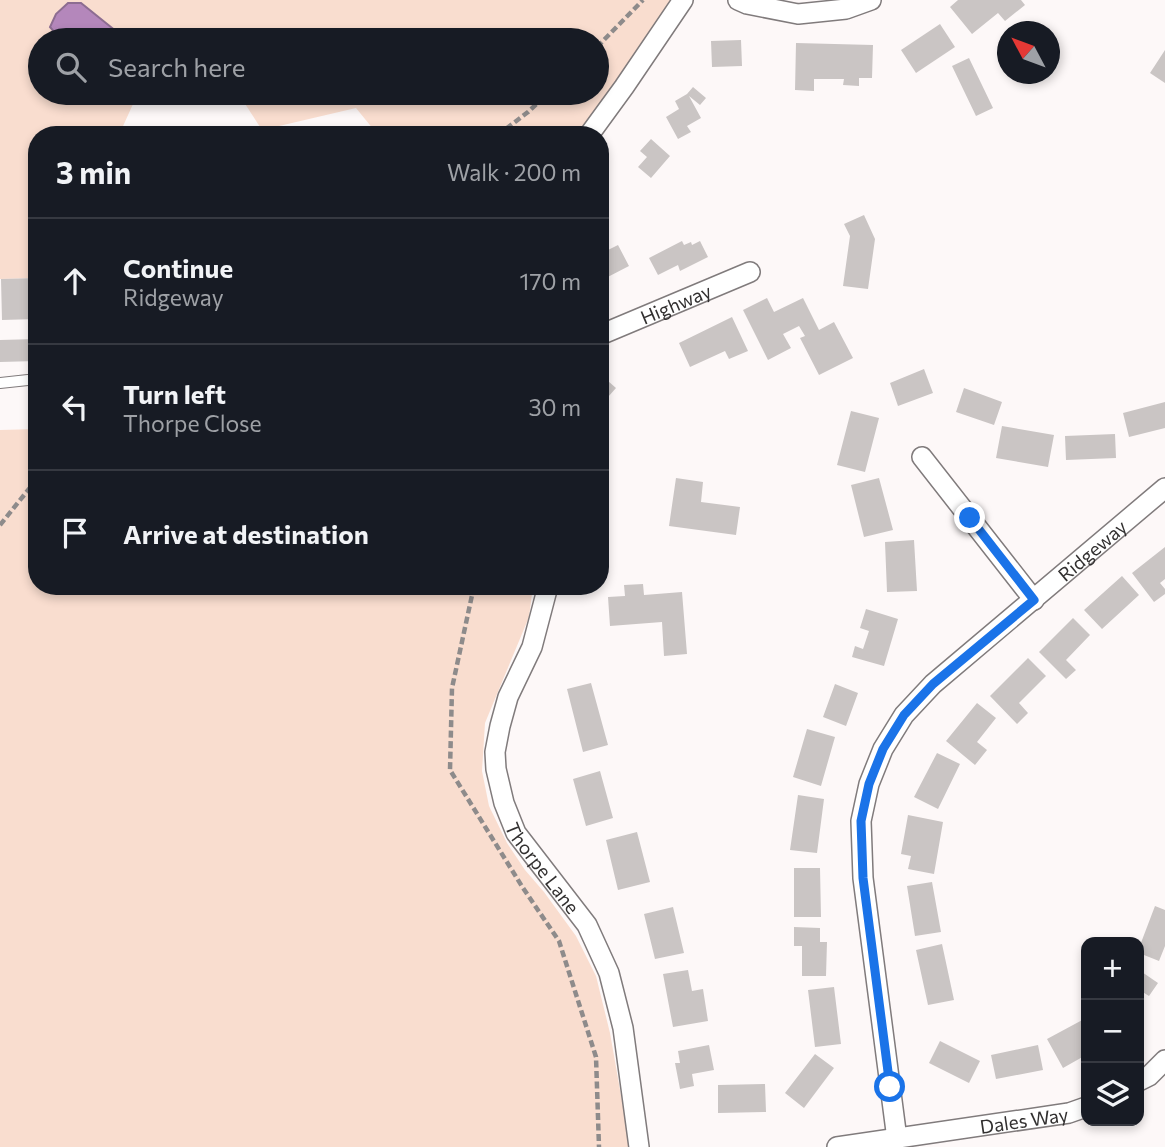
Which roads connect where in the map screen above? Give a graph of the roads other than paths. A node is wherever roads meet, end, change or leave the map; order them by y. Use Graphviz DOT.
graph roads {
  1 [pos="683,0"];
  2 [pos="738,0"];
  3 [pos="871,0"];
  4 [pos="596,126"];
  5 [pos="750,272"];
  6 [pos="609,331"];
  7 [pos="28,380"];
  8 [pos="0,383"];
  9 [pos="922,457"];
  10 [pos="1165,488"];
  11 [pos="546,595"];
  12 [pos="1034,600"];
  13 [pos="1165,1060"];
  14 [pos="1144,1078"];
  15 [pos="1081,1109"];
  16 [pos="897,1139"];
  17 [pos="639,1147"];
  18 [pos="837,1147"];
  1 -- 4 [label="street"];
  2 -- 3 [label="street"];
  5 -- 6 [label="street, Highway"];
  7 -- 8 [label="lane"];
  9 -- 12 [label="street"];
  10 -- 12 [label="street, Ridgeway"];
  11 -- 17 [label="street, Thorpe Lane"];
  12 -- 16 [label="street, Ridgeway"];
  13 -- 14 [label="street"];
  15 -- 16 [label="street, Dales Way"];
  16 -- 18 [label="street, Dales Way"];
}
